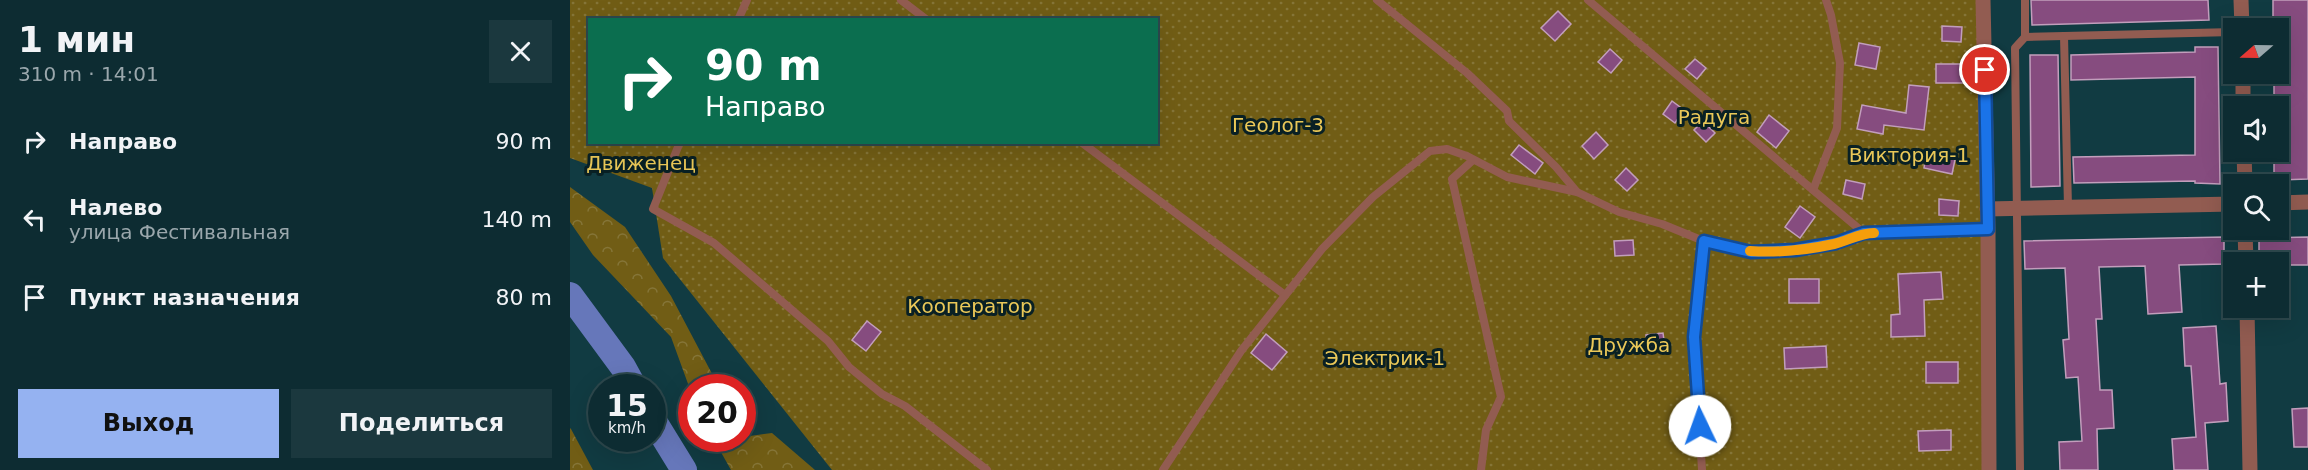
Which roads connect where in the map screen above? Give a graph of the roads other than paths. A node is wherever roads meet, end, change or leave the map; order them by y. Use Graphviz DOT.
graph roads {
  1 [pos="747,0"];
  2 [pos="901,0"];
  3 [pos="1377,0"];
  4 [pos="1588,0"];
  5 [pos="1826,0"];
  6 [pos="1983,0"];
  7 [pos="2025,0"];
  8 [pos="2241,0"];
  9 [pos="739,18"];
  10 [pos="924,18"];
  11 [pos="2242,18"];
  12 [pos="2223,32"];
  13 [pos="2064,36"];
  14 [pos="2025,38"];
  15 [pos="679,144"];
  16 [pos="1083,144"];
  17 [pos="1473,160"];
  18 [pos="1813,190"];
  19 [pos="1577,192"];
  20 [pos="2308,202"];
  21 [pos="2289,203"];
  22 [pos="2223,204"];
  23 [pos="2068,207"];
  24 [pos="2018,208"];
  25 [pos="1987,209"];
  26 [pos="1988,229"];
  27 [pos="1864,233"];
  28 [pos="1704,241"];
  29 [pos="1285,295"];
  30 [pos="2247,318"];
  31 [pos="987,470"];
  32 [pos="1163,470"];
  33 [pos="1481,470"];
  34 [pos="1702,470"];
  35 [pos="1989,470"];
  36 [pos="2020,470"];
  37 [pos="2250,470"];
  1 -- 9 [label="lane"];
  2 -- 10 [label="lane"];
  3 -- 19 [label="lane"];
  4 -- 18 [label="lane"];
  5 -- 18 [label="lane"];
  6 -- 25 [label="street"];
  7 -- 14 [label="lane"];
  8 -- 11 [label="street"];
  12 -- 13 [label="lane"];
  13 -- 14 [label="lane"];
  13 -- 23 [label="lane"];
  14 -- 24 [label="lane"];
  15 -- 31 [label="lane"];
  16 -- 29 [label="lane"];
  17 -- 19 [label="lane"];
  17 -- 29 [label="lane"];
  17 -- 33 [label="lane"];
  18 -- 27 [label="lane"];
  19 -- 28 [label="lane"];
  20 -- 21 [label="street"];
  22 -- 23 [label="street"];
  23 -- 24 [label="street"];
  24 -- 25 [label="street"];
  24 -- 36 [label="lane"];
  25 -- 26 [label="street"];
  26 -- 27 [label="lane"];
  26 -- 35 [label="street"];
  27 -- 28 [label="lane"];
  28 -- 34 [label="lane"];
  29 -- 32 [label="lane"];
  30 -- 37 [label="street"];
}
